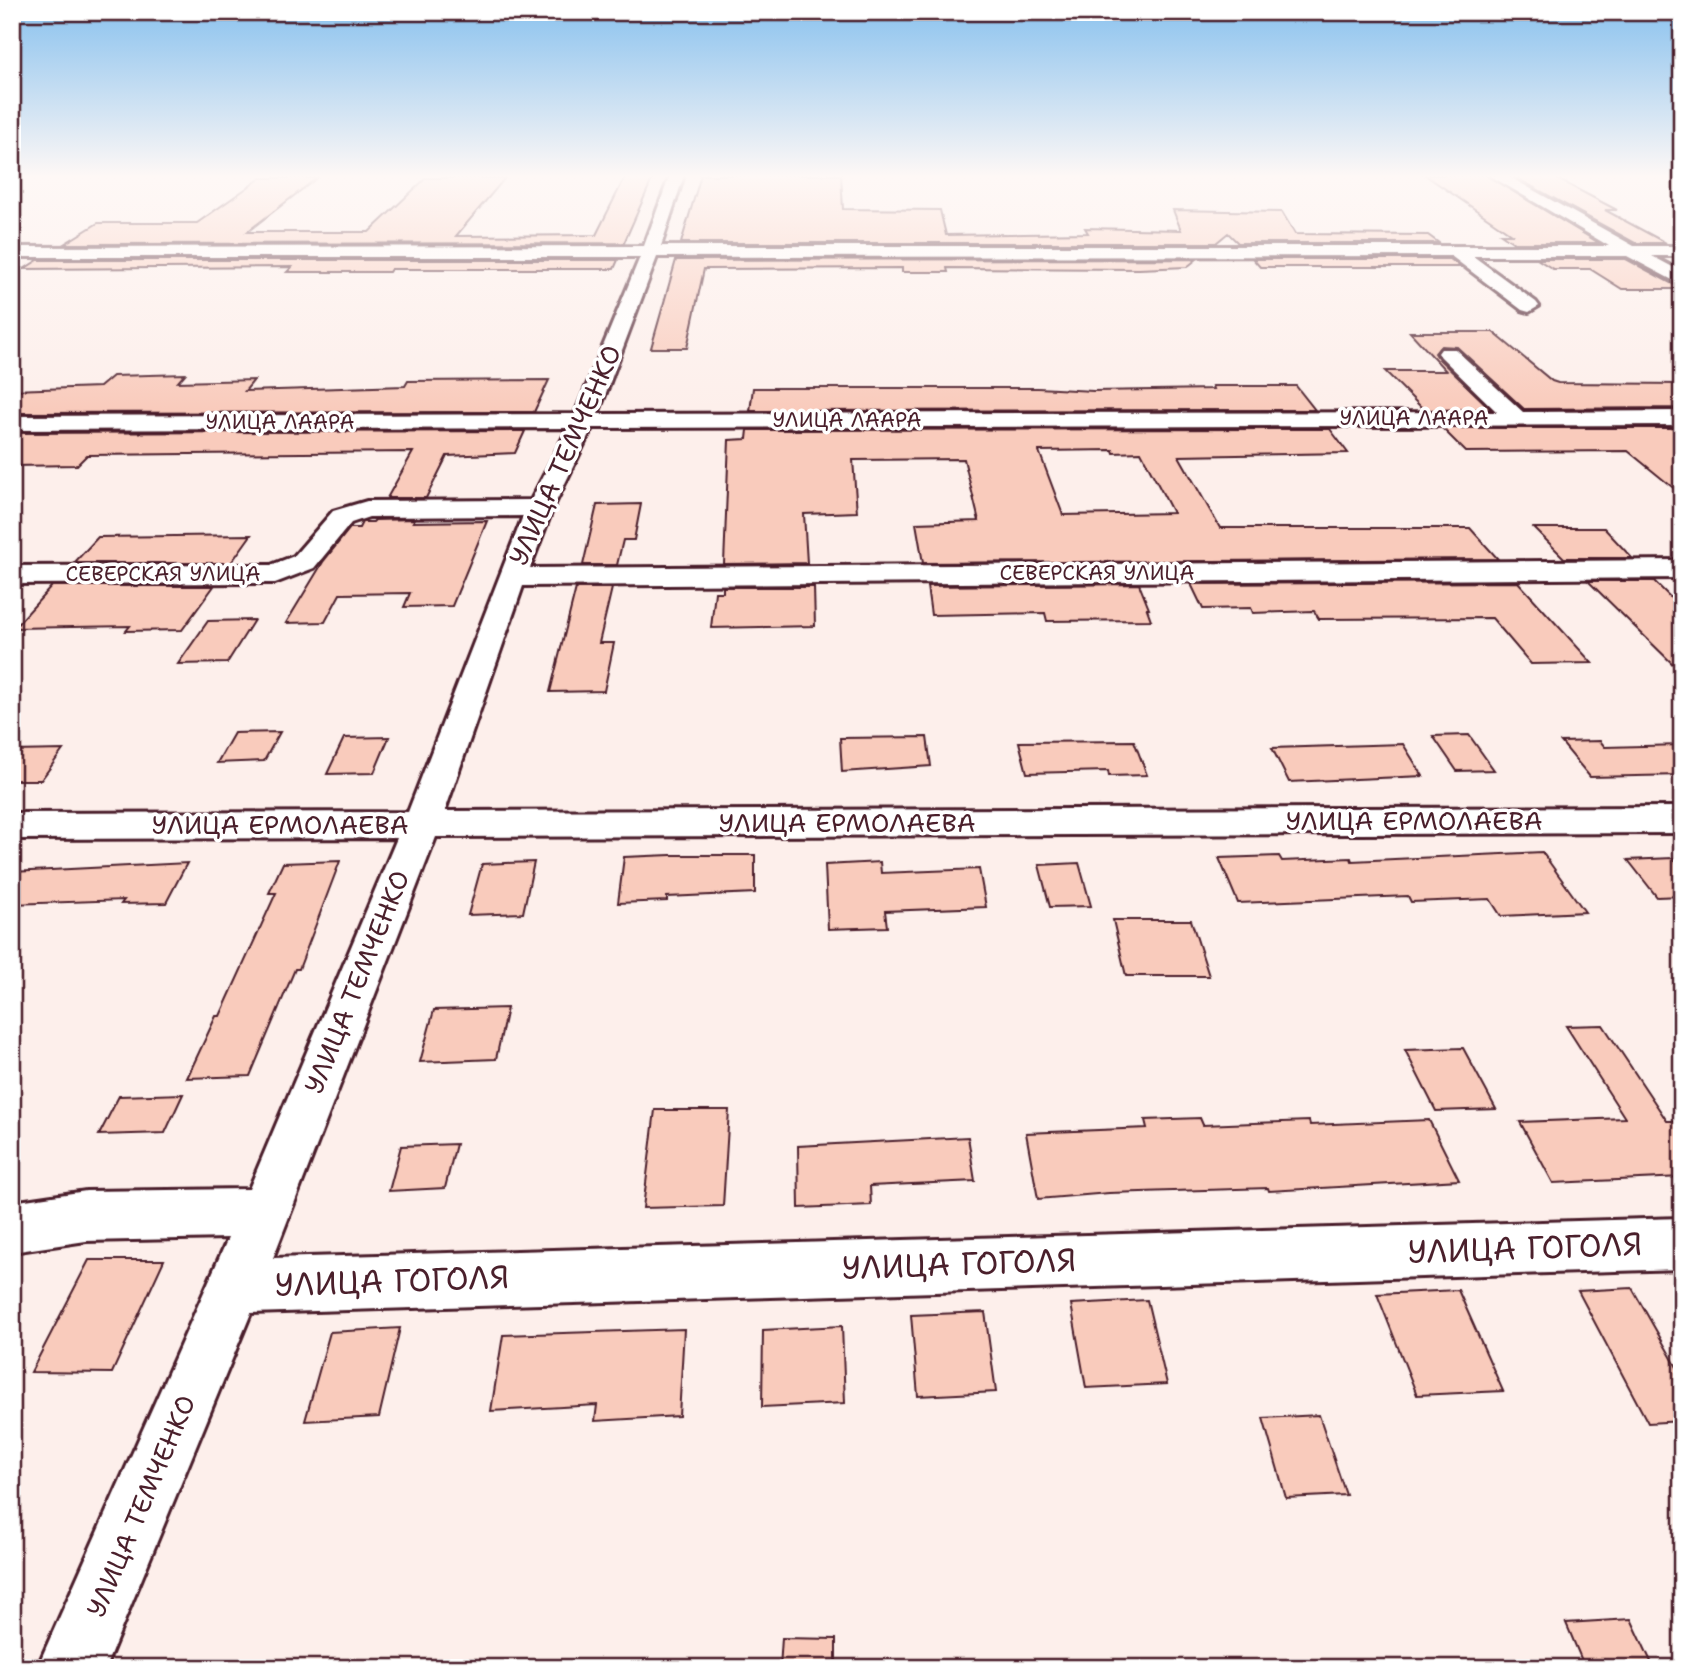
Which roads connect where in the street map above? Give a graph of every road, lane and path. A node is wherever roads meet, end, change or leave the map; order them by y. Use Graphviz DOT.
graph roads {
  1 [pos="650,253"];
  2 [pos="1458,253"];
  3 [pos="1635,253"];
  4 [pos="1682,280"];
  5 [pos="1529,306"];
  6 [pos="1448,353"];
  7 [pos="1517,418"];
  8 [pos="1682,418"];
  9 [pos="584,420"];
  10 [pos="12,423"];
  11 [pos="540,508"];
  12 [pos="1682,569"];
  13 [pos="12,575"];
  14 [pos="512,577"];
  15 [pos="1682,820"];
  16 [pos="422,824"];
  17 [pos="12,826"];
  18 [pos="263,1213"];
  19 [pos="12,1227"];
  20 [pos="1682,1243"];
  21 [pos="235,1286"];
  22 [pos="71,1668"];
  1 -- 9 [label="street, УЛИЦА ТЕМЧЕНКО"];
  2 -- 5 [label="street"];
  3 -- 4 [label="street"];
  6 -- 7 [label="street"];
  7 -- 8 [label="street, УЛИЦА ЛААРА"];
  7 -- 9 [label="street, УЛИЦА ЛААРА"];
  9 -- 10 [label="street, УЛИЦА ЛААРА"];
  9 -- 11 [label="street, УЛИЦА ТЕМЧЕНКО"];
  11 -- 13 [label="street, СЕВЕРСКАЯ УЛИЦА"];
  11 -- 14 [label="street, УЛИЦА ТЕМЧЕНКО"];
  12 -- 14 [label="street, СЕВЕРСКАЯ УЛИЦА"];
  14 -- 16 [label="street, УЛИЦА ТЕМЧЕНКО"];
  15 -- 16 [label="street, УЛИЦА ЕРМОЛАЕВА"];
  16 -- 17 [label="street, УЛИЦА ЕРМОЛАЕВА"];
  16 -- 18 [label="street, УЛИЦА ТЕМЧЕНКО"];
  18 -- 19 [label="street"];
  18 -- 21 [label="street, УЛИЦА ТЕМЧЕНКО"];
  20 -- 21 [label="street, УЛИЦА ГОГОЛЯ"];
  21 -- 22 [label="street, УЛИЦА ТЕМЧЕНКО"];
}
